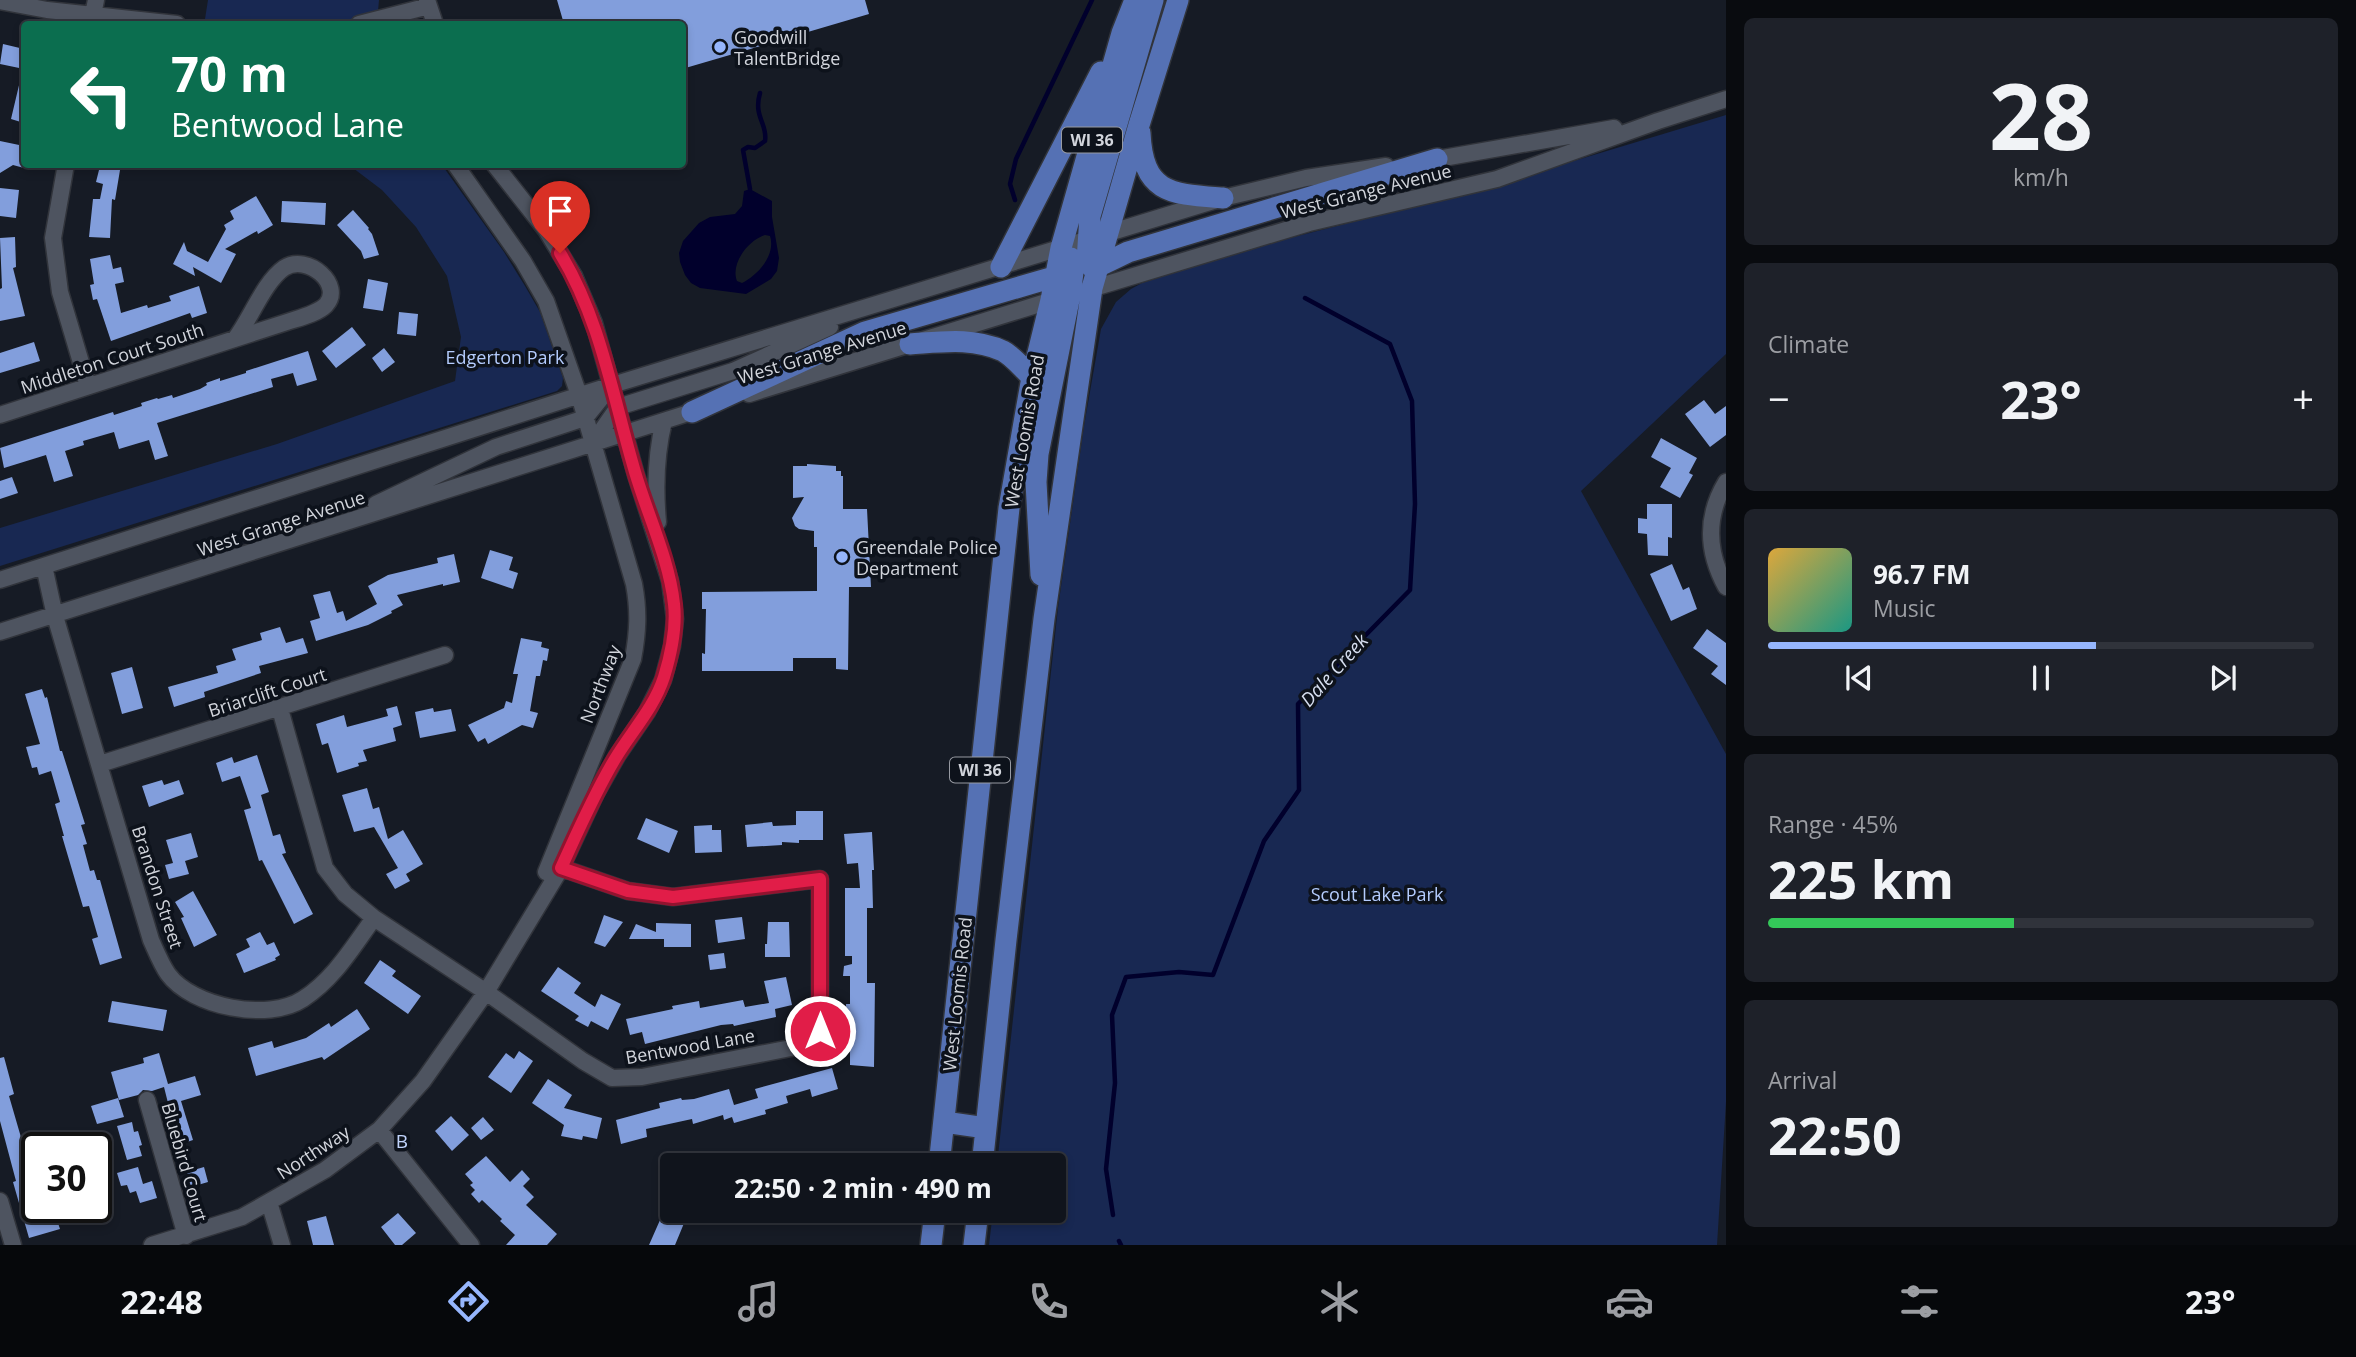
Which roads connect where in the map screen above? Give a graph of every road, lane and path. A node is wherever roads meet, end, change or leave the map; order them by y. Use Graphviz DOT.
graph roads {
  1 [pos="389,0"];
  2 [pos="1135,0"];
  3 [pos="1153,0"];
  4 [pos="1178,0"];
  5 [pos="0,1"];
  6 [pos="428,3"];
  7 [pos="92,16"];
  8 [pos="395,20"];
  9 [pos="145,21"];
  10 [pos="434,21"];
  11 [pos="1122,33"];
  12 [pos="1726,99"];
  13 [pos="1658,121"];
  14 [pos="1139,125"];
  15 [pos="1437,159"];
  16 [pos="65,168"];
  17 [pos="458,168"];
  18 [pos="497,168"];
  19 [pos="1223,198"];
  20 [pos="1001,267"];
  21 [pos="1079,268"];
  22 [pos="878,304"];
  23 [pos="235,339"];
  24 [pos="910,344"];
  25 [pos="1032,377"];
  26 [pos="612,385"];
  27 [pos="88,386"];
  28 [pos="579,396"];
  29 [pos="618,407"];
  30 [pos="692,412"];
  31 [pos="0,415"];
  32 [pos="585,418"];
  33 [pos="664,421"];
  34 [pos="624,433"];
  35 [pos="593,443"];
  36 [pos="1726,482"];
  37 [pos="323,529"];
  38 [pos="660,545"];
  39 [pos="44,566"];
  40 [pos="0,580"];
  41 [pos="1726,587"];
  42 [pos="55,615"];
  43 [pos="1044,619"];
  44 [pos="0,632"];
  45 [pos="445,655"];
  46 [pos="280,709"];
  47 [pos="100,764"];
  48 [pos="555,866"];
  49 [pos="374,918"];
  50 [pos="486,992"];
  51 [pos="148,1100"];
  52 [pos="944,1122"];
  53 [pos="986,1128"];
  54 [pos="379,1130"];
  55 [pos="940,1153"];
  56 [pos="983,1153"];
  57 [pos="0,1201"];
  58 [pos="269,1202"];
  59 [pos="934,1223"];
  60 [pos="977,1223"];
  61 [pos="186,1236"];
  62 [pos="13,1245"];
  63 [pos="152,1245"];
  64 [pos="282,1245"];
  65 [pos="471,1245"];
  66 [pos="931,1245"];
  67 [pos="974,1245"];
  1 -- 8 [label="street"];
  2 -- 11 [label="main road, West Loomis Road / WI 36"];
  3 -- 21 [label="main road"];
  4 -- 14 [label="main road, West Loomis Road / WI 36"];
  5 -- 7 [label="street"];
  6 -- 8 [label="street"];
  6 -- 10 [label="street"];
  7 -- 9 [label="street"];
  11 -- 20 [label="main road"];
  11 -- 21 [label="main road, West Loomis Road / WI 36"];
  12 -- 13 [label="street, West Grange Avenue"];
  13 -- 15 [label="street, West Grange Avenue"];
  13 -- 21 [label="street, West Grange Avenue"];
  14 -- 19 [label="main road"];
  14 -- 21 [label="main road, West Loomis Road / WI 36"];
  15 -- 19 [label="street, West Grange Avenue"];
  15 -- 21 [label="main road"];
  16 -- 27 [label="street"];
  17 -- 28 [label="street, Northway"];
  18 -- 26 [label="street, Northway"];
  19 -- 21 [label="street, West Grange Avenue"];
  20 -- 21 [label="street, West Grange Avenue"];
  20 -- 22 [label="street, West Grange Avenue"];
  21 -- 24 [label="street, West Grange Avenue"];
  21 -- 25 [label="main road, West Loomis Road / WI 36"];
  21 -- 30 [label="main road"];
  21 -- 43 [label="main road, West Loomis Road / WI 36"];
  21 -- 43 [label="main road"];
  22 -- 26 [label="street, West Grange Avenue"];
  22 -- 29 [label="street"];
  23 -- 23 [label="street, Middleton Court South"];
  23 -- 27 [label="street, Middleton Court South"];
  24 -- 25 [label="main road"];
  24 -- 30 [label="street, West Grange Avenue"];
  25 -- 52 [label="main road, West Loomis Road / WI 36"];
  26 -- 28 [label="street, West Grange Avenue"];
  26 -- 29 [label="street, Northway"];
  26 -- 32 [label="street"];
  27 -- 31 [label="street, Middleton Court South"];
  28 -- 32 [label="street, Northway"];
  28 -- 39 [label="street, West Grange Avenue"];
  29 -- 34 [label="street, Northway"];
  29 -- 35 [label="street"];
  30 -- 33 [label="street, West Grange Avenue"];
  32 -- 35 [label="street, Northway"];
  32 -- 37 [label="street"];
  33 -- 34 [label="street, West Grange Avenue"];
  33 -- 38 [label="street"];
  34 -- 35 [label="street, West Grange Avenue"];
  34 -- 38 [label="street, Northway"];
  35 -- 37 [label="street, West Grange Avenue"];
  35 -- 48 [label="street, Northway"];
  36 -- 41 [label="street"];
  37 -- 42 [label="street, West Grange Avenue"];
  38 -- 48 [label="street, Northway"];
  39 -- 40 [label="street, West Grange Avenue"];
  39 -- 42 [label="street, Brandon Street"];
  42 -- 44 [label="street, West Grange Avenue"];
  42 -- 47 [label="street, Brandon Street"];
  43 -- 53 [label="main road, West Loomis Road / WI 36"];
  45 -- 46 [label="street, Briarclift Court"];
  46 -- 47 [label="street, Briarclift Court"];
  46 -- 49 [label="street, Bentwood Lane"];
  47 -- 49 [label="street, Brandon Street"];
  48 -- 50 [label="street, Northway"];
  48 -- 50 [label="street, Bentwood Lane"];
  49 -- 50 [label="street, Bentwood Lane"];
  50 -- 54 [label="street, Northway"];
  51 -- 61 [label="street, Bluebird Court"];
  52 -- 53 [label="main road"];
  52 -- 55 [label="main road, West Loomis Road / WI 36"];
  53 -- 56 [label="main road, West Loomis Road / WI 36"];
  54 -- 58 [label="street, Northway"];
  54 -- 65 [label="street"];
  57 -- 62 [label="street"];
  58 -- 61 [label="street, Northway"];
  58 -- 64 [label="street"];
  59 -- 66 [label="main road"];
  60 -- 67 [label="main road"];
  61 -- 63 [label="street, Northway"];
}
